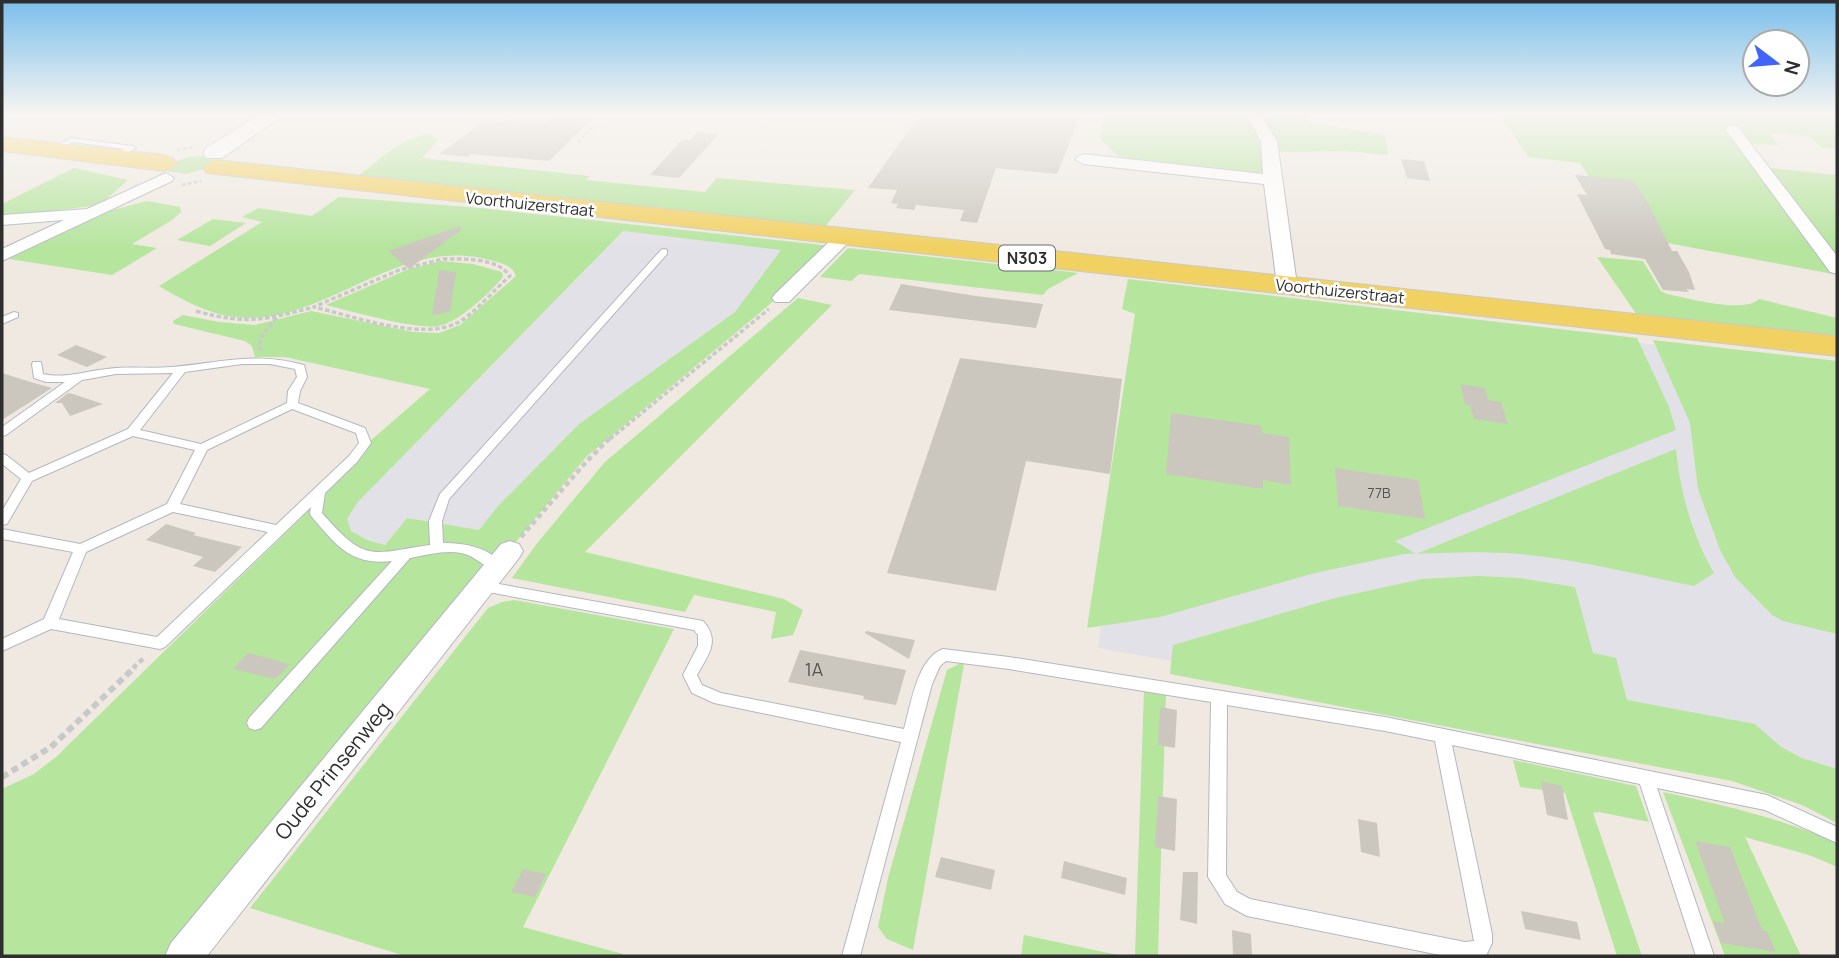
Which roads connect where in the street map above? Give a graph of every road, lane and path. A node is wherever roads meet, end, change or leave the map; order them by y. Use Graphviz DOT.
graph roads {
  1 [pos="129,159"];
  2 [pos="202,159"];
  3 [pos="1083,159"];
  4 [pos="1270,159"];
  5 [pos="1755,159"];
  6 [pos="190,166"];
  7 [pos="1272,180"];
  8 [pos="101,211"];
  9 [pos="2,220"];
  10 [pos="843,239"];
  11 [pos="664,251"];
  12 [pos="2,257"];
  13 [pos="1837,268"];
  14 [pos="1287,285"];
  15 [pos="782,299"];
  16 [pos="314,307"];
  17 [pos="196,311"];
  18 [pos="14,315"];
  19 [pos="278,317"];
  20 [pos="2,321"];
  21 [pos="1837,346"];
  22 [pos="281,360"];
  23 [pos="37,364"];
  24 [pos="181,370"];
  25 [pos="79,377"];
  26 [pos="292,405"];
  27 [pos="3,430"];
  28 [pos="132,432"];
  29 [pos="202,447"];
  30 [pos="2,458"];
  31 [pos="28,478"];
  32 [pos="319,493"];
  33 [pos="172,507"];
  34 [pos="2,521"];
  35 [pos="279,530"];
  36 [pos="2,534"];
  37 [pos="437,547"];
  38 [pos="81,549"];
  39 [pos="407,553"];
  40 [pos="496,568"];
  41 [pos="50,623"];
  42 [pos="160,643"];
  43 [pos="2,645"];
  44 [pos="1219,697"];
  45 [pos="255,723"];
  46 [pos="1442,736"];
  47 [pos="910,737"];
  48 [pos="2,777"];
  49 [pos="1646,778"];
  50 [pos="1837,835"];
  51 [pos="184,956"];
  52 [pos="851,956"];
  53 [pos="1705,956"];
  1 -- 6 [label="main road, Voorthuizerstraat / N303"];
  2 -- 6 [label="street"];
  3 -- 7 [label="street"];
  4 -- 7 [label="street"];
  5 -- 13 [label="street"];
  6 -- 8 [label="street"];
  6 -- 10 [label="main road, Voorthuizerstraat / N303"];
  7 -- 14 [label="street"];
  8 -- 9 [label="street"];
  8 -- 12 [label="street"];
  10 -- 14 [label="main road, Voorthuizerstraat / N303"];
  10 -- 15 [label="street"];
  11 -- 37 [label="lane"];
  14 -- 21 [label="main road, Voorthuizerstraat / N303"];
  15 -- 40 [label="path"];
  16 -- 16 [label="path"];
  16 -- 19 [label="path"];
  17 -- 19 [label="path"];
  18 -- 20 [label="lane"];
  19 -- 22 [label="path"];
  22 -- 24 [label="lane"];
  22 -- 26 [label="lane"];
  23 -- 25 [label="lane"];
  24 -- 25 [label="lane"];
  24 -- 28 [label="lane"];
  25 -- 27 [label="lane"];
  26 -- 29 [label="lane"];
  26 -- 32 [label="lane"];
  28 -- 29 [label="lane"];
  28 -- 31 [label="lane"];
  29 -- 33 [label="lane"];
  30 -- 31 [label="lane"];
  31 -- 34 [label="lane"];
  32 -- 35 [label="lane"];
  32 -- 39 [label="lane"];
  33 -- 35 [label="lane"];
  33 -- 38 [label="lane"];
  35 -- 42 [label="lane"];
  36 -- 38 [label="lane"];
  37 -- 39 [label="lane"];
  37 -- 40 [label="lane"];
  38 -- 41 [label="lane"];
  39 -- 45 [label="lane"];
  40 -- 47 [label="lane"];
  40 -- 51 [label="street, Oude Prinsenweg"];
  41 -- 42 [label="lane"];
  41 -- 43 [label="lane"];
  42 -- 48 [label="path"];
  44 -- 46 [label="lane"];
  44 -- 46 [label="lane"];
  44 -- 47 [label="lane"];
  46 -- 49 [label="lane"];
  47 -- 52 [label="lane"];
  49 -- 50 [label="lane"];
  49 -- 53 [label="lane"];
}
